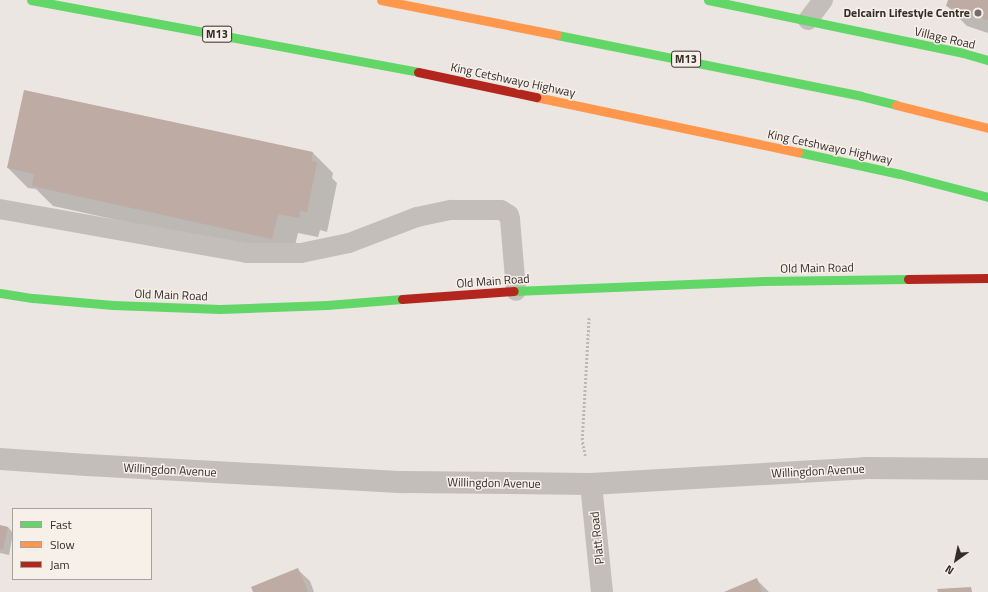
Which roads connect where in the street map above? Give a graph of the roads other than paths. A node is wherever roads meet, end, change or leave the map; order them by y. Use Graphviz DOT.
graph roads {
  1 [pos="31,0"];
  2 [pos="381,0"];
  3 [pos="708,0"];
  4 [pos="823,0"];
  5 [pos="808,20"];
  6 [pos="988,60"];
  7 [pos="988,128"];
  8 [pos="988,197"];
  9 [pos="0,209"];
  10 [pos="988,278"];
  11 [pos="516,291"];
  12 [pos="0,294"];
  13 [pos="0,459"];
  14 [pos="988,469"];
  15 [pos="591,484"];
  16 [pos="602,592"];
  1 -- 8 [label="main road, King Cetshwayo Highway / M13"];
  2 -- 7 [label="main road, M13"];
  3 -- 5 [label="main road, Village Road"];
  4 -- 5 [label="lane"];
  5 -- 6 [label="main road, Village Road"];
  9 -- 11 [label="lane"];
  10 -- 11 [label="main road, Old Main Road"];
  11 -- 12 [label="main road, Old Main Road"];
  13 -- 15 [label="street, Willingdon Avenue"];
  14 -- 15 [label="street, Willingdon Avenue"];
  15 -- 16 [label="street, Platt Road"];
}
